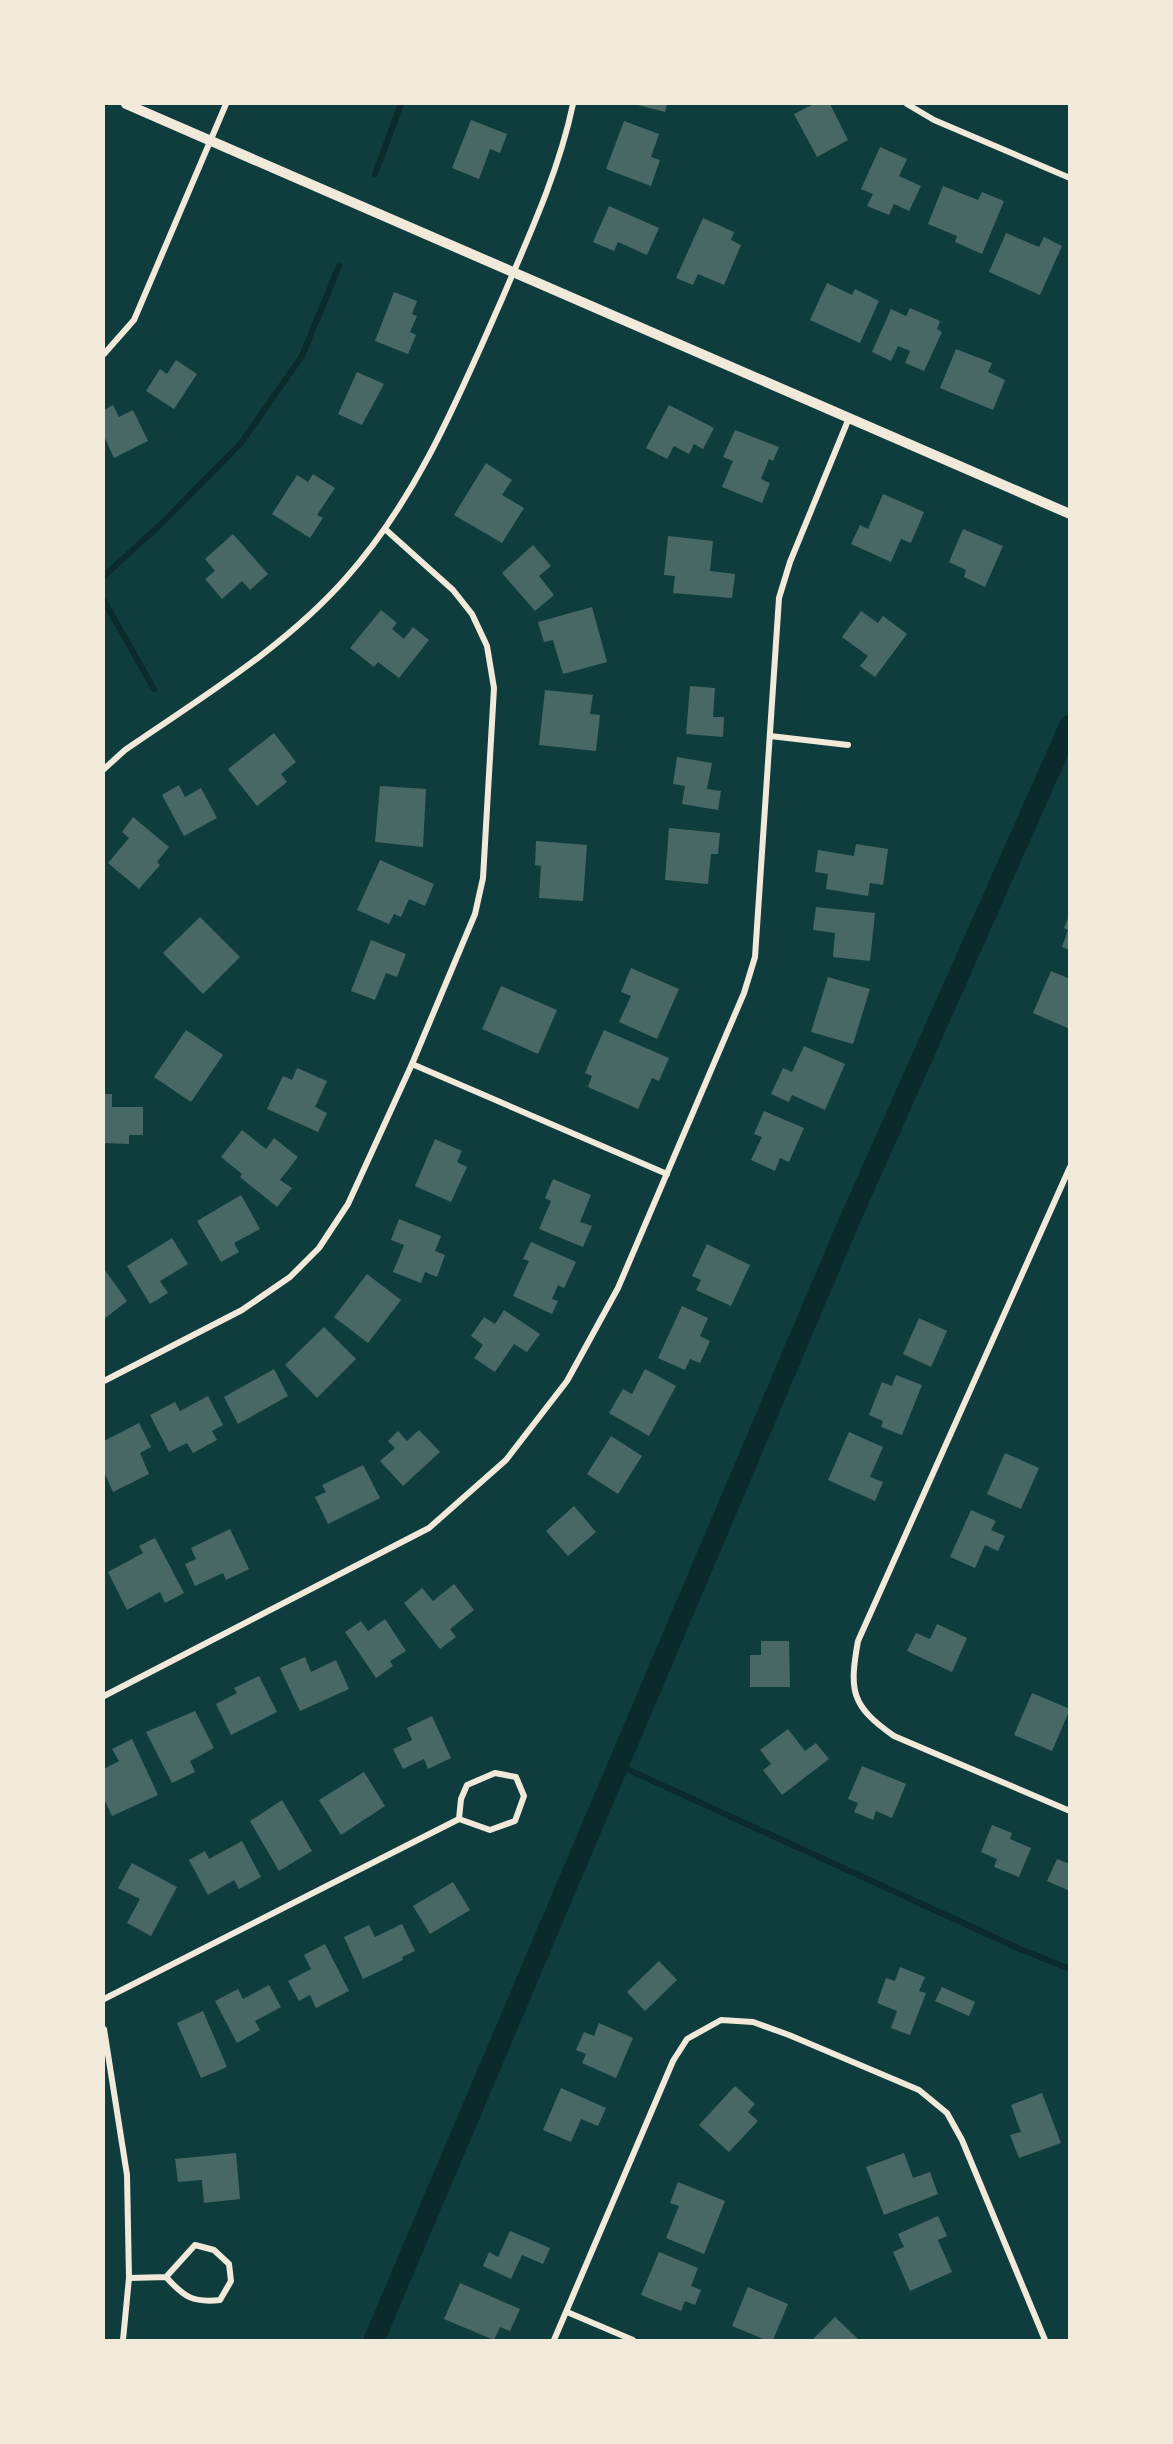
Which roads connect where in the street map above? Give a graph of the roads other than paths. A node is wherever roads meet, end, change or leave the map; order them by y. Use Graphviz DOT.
graph roads {
  1 [pos="126,104"];
  2 [pos="226,104"];
  3 [pos="573,104"];
  4 [pos="907,104"];
  5 [pos="211,140"];
  6 [pos="1070,178"];
  7 [pos="513,273"];
  8 [pos="104,354"];
  9 [pos="849,418"];
  10 [pos="1070,514"];
  11 [pos="385,529"];
  12 [pos="770,736"];
  13 [pos="849,745"];
  14 [pos="104,769"];
  15 [pos="412,1064"];
  16 [pos="1070,1167"];
  17 [pos="667,1174"];
  18 [pos="104,1381"];
  19 [pos="104,1696"];
  20 [pos="1070,1811"];
  21 [pos="459,1819"];
  22 [pos="104,1999"];
  23 [pos="104,2029"];
  24 [pos="166,2277"];
  25 [pos="129,2278"];
  26 [pos="567,2312"];
  27 [pos="123,2340"];
  28 [pos="554,2340"];
  29 [pos="633,2340"];
  30 [pos="1045,2340"];
  1 -- 5 [label="street"];
  2 -- 5 [label="street"];
  3 -- 7 [label="street"];
  4 -- 6 [label="street"];
  5 -- 7 [label="street"];
  5 -- 8 [label="street"];
  7 -- 9 [label="street"];
  7 -- 11 [label="street"];
  9 -- 10 [label="street"];
  9 -- 12 [label="street"];
  11 -- 14 [label="street"];
  11 -- 15 [label="street"];
  12 -- 13 [label="street"];
  12 -- 17 [label="street"];
  15 -- 17 [label="street"];
  15 -- 18 [label="street"];
  16 -- 20 [label="street"];
  17 -- 19 [label="street"];
  21 -- 21 [label="street"];
  21 -- 22 [label="street"];
  23 -- 25 [label="street"];
  24 -- 24 [label="street"];
  24 -- 25 [label="street"];
  25 -- 27 [label="street"];
  26 -- 28 [label="street"];
  26 -- 29 [label="street"];
  26 -- 30 [label="street"];
}
